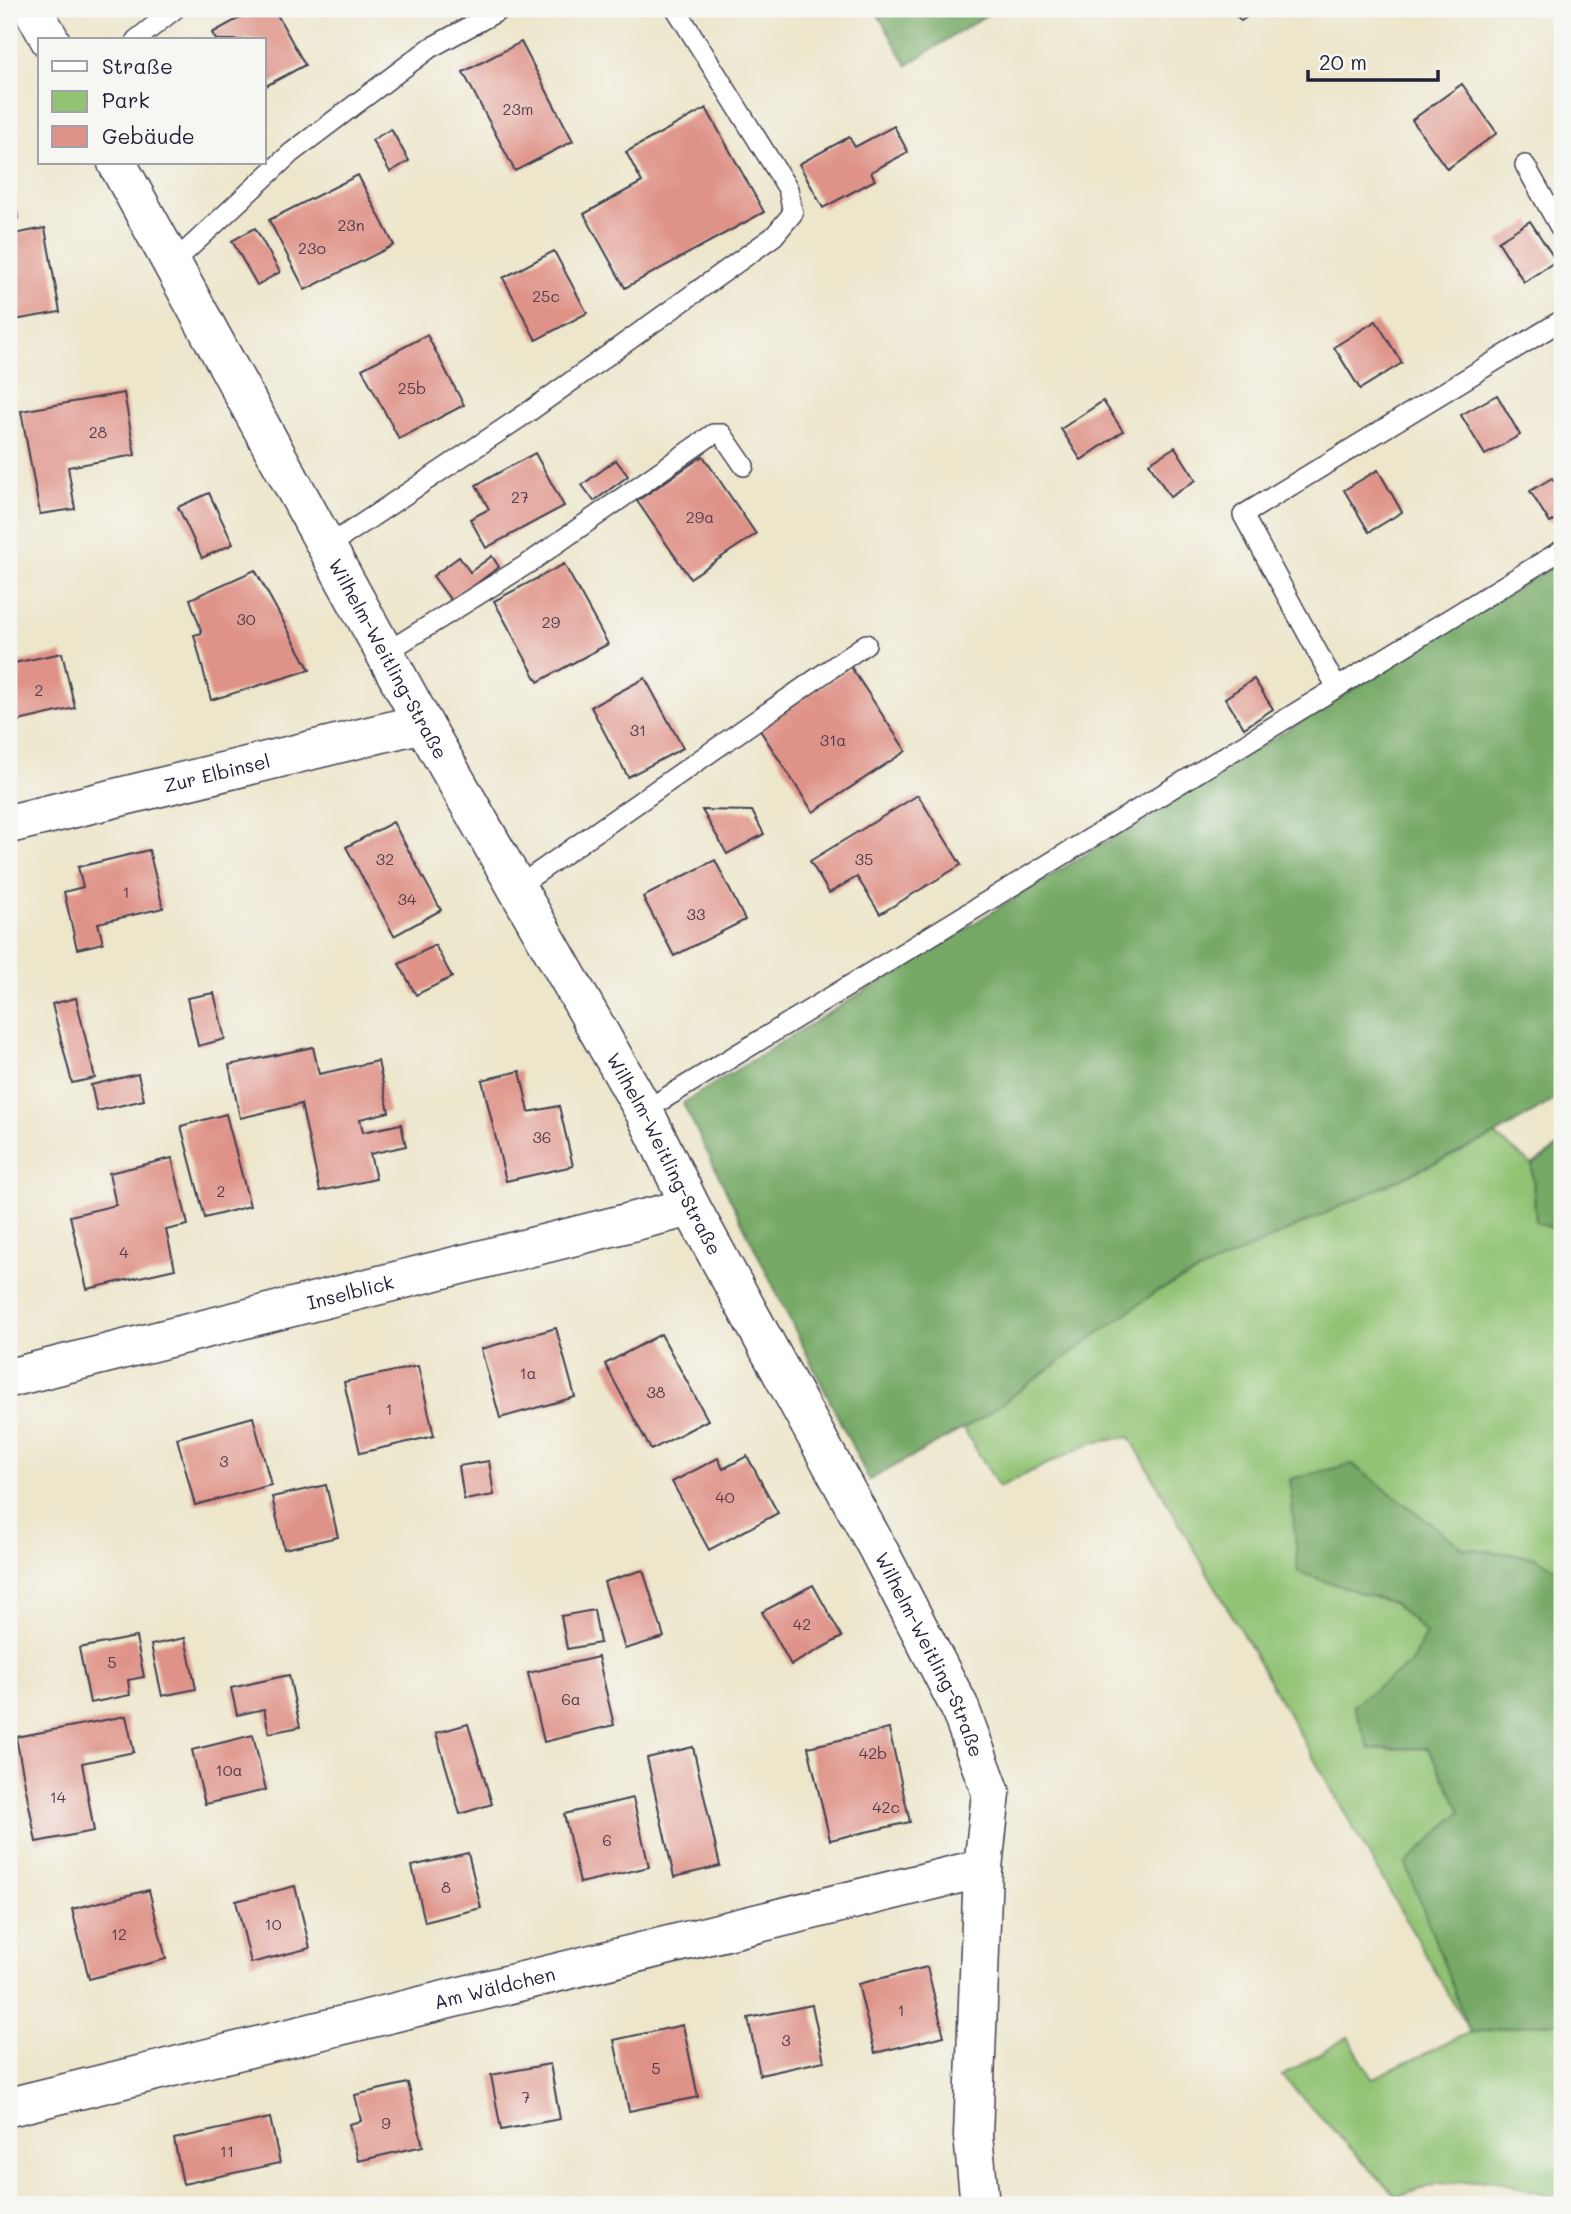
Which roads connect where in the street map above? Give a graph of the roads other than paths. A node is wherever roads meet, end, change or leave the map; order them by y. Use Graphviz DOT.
graph roads {
  1 [pos="33,9"];
  2 [pos="175,9"];
  3 [pos="502,9"];
  4 [pos="676,9"];
  5 [pos="49,38"];
  6 [pos="139,38"];
  7 [pos="118,164"];
  8 [pos="1525,165"];
  9 [pos="1562,231"];
  10 [pos="172,264"];
  11 [pos="1562,320"];
  12 [pos="744,466"];
  13 [pos="327,547"];
  14 [pos="1562,550"];
  15 [pos="866,644"];
  16 [pos="385,653"];
  17 [pos="1337,688"];
  18 [pos="423,723"];
  19 [pos="9,824"];
  20 [pos="517,887"];
  21 [pos="644,1111"];
  22 [pos="691,1207"];
  23 [pos="9,1378"];
  24 [pos="983,1868"];
  25 [pos="9,2107"];
  26 [pos="980,2205"];
  1 -- 5 [label="street"];
  2 -- 6 [label="lane"];
  3 -- 10 [label="lane"];
  4 -- 13 [label="lane"];
  7 -- 10 [label="street, Wilhelm-Weitling-Straße"];
  8 -- 9 [label="lane"];
  10 -- 13 [label="street, Wilhelm-Weitling-Straße"];
  11 -- 17 [label="lane"];
  12 -- 16 [label="lane"];
  13 -- 16 [label="street, Wilhelm-Weitling-Straße"];
  14 -- 17 [label="lane"];
  15 -- 20 [label="lane"];
  16 -- 18 [label="street, Wilhelm-Weitling-Straße"];
  17 -- 21 [label="lane"];
  18 -- 19 [label="street, Zur Elbinsel"];
  18 -- 20 [label="street, Wilhelm-Weitling-Straße"];
  20 -- 21 [label="street, Wilhelm-Weitling-Straße"];
  21 -- 22 [label="street, Wilhelm-Weitling-Straße"];
  22 -- 23 [label="street, Inselblick"];
  22 -- 24 [label="street, Wilhelm-Weitling-Straße"];
  24 -- 25 [label="street, Am Wäldchen"];
  24 -- 26 [label="street, Wilhelm-Weitling-Straße"];
}
